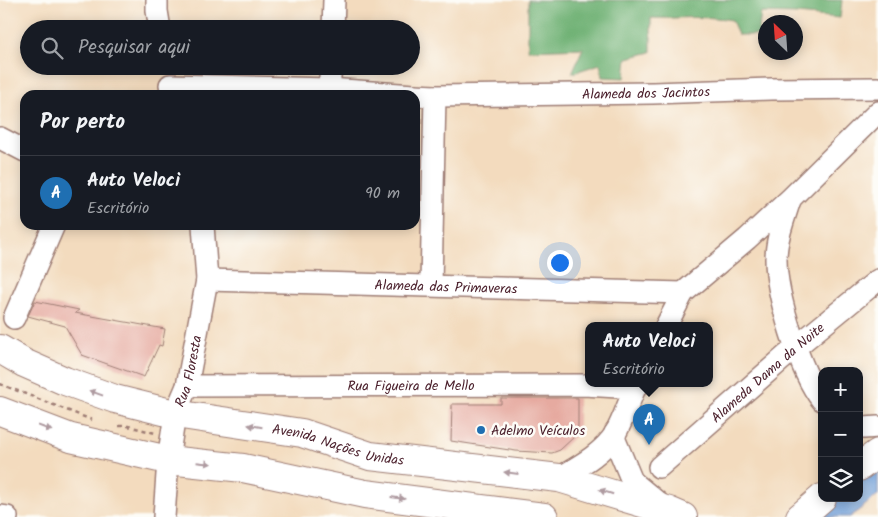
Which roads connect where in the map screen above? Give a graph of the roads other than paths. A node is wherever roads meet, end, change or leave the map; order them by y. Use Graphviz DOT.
graph roads {
  1 [pos="157,0"];
  2 [pos="334,0"];
  3 [pos="158,20"];
  4 [pos="333,20"];
  5 [pos="330,75"];
  6 [pos="170,82"];
  7 [pos="878,88"];
  8 [pos="329,89"];
  9 [pos="344,90"];
  10 [pos="421,95"];
  11 [pos="878,112"];
  12 [pos="0,138"];
  13 [pos="20,148"];
  14 [pos="790,199"];
  15 [pos="52,230"];
  16 [pos="202,230"];
  17 [pos="747,239"];
  18 [pos="776,259"];
  19 [pos="207,280"];
  20 [pos="878,280"];
  21 [pos="431,285"];
  22 [pos="683,293"];
  23 [pos="14,318"];
  24 [pos="668,322"];
  25 [pos="796,347"];
  26 [pos="0,350"];
  27 [pos="585,385"];
  28 [pos="187,386"];
  29 [pos="636,387"];
  30 [pos="818,395"];
  31 [pos="0,411"];
  32 [pos="175,414"];
  33 [pos="878,427"];
  34 [pos="863,428"];
  35 [pos="615,433"];
  36 [pos="878,453"];
  37 [pos="370,456"];
  38 [pos="168,460"];
  39 [pos="863,464"];
  40 [pos="659,467"];
  41 [pos="560,478"];
  42 [pos="364,494"];
  43 [pos="818,501"];
  44 [pos="676,514"];
  45 [pos="0,516"];
  46 [pos="6,517"];
  47 [pos="164,517"];
  48 [pos="544,517"];
  49 [pos="800,517"];
  1 -- 3 [label="street"];
  2 -- 4 [label="street"];
  5 -- 8 [label="street"];
  6 -- 8 [label="street, Alameda dos Jacintos"];
  7 -- 10 [label="street, Alameda dos Jacintos"];
  8 -- 9 [label="street, Alameda dos Jacintos"];
  10 -- 21 [label="street"];
  11 -- 14 [label="street"];
  12 -- 13 [label="street"];
  14 -- 17 [label="street"];
  14 -- 18 [label="street"];
  15 -- 23 [label="street"];
  16 -- 19 [label="street, Rua Floresta"];
  17 -- 18 [label="street"];
  17 -- 22 [label="street"];
  18 -- 25 [label="street"];
  19 -- 21 [label="street, Alameda das Primaveras"];
  19 -- 28 [label="street, Rua Floresta"];
  20 -- 25 [label="street, Alameda Dama da Noite"];
  21 -- 22 [label="street, Alameda das Primaveras"];
  22 -- 24 [label="street"];
  25 -- 30 [label="street"];
  25 -- 40 [label="street, Alameda Dama da Noite"];
  32 -- 26 [label="main road, Avenida Nações Unidas, one-way"];
  27 -- 28 [label="street, Rua Figueira de Mello"];
  28 -- 32 [label="street, Rua Floresta"];
  29 -- 35 [label="street"];
  31 -- 38 [label="main road, one-way"];
  37 -- 32 [label="main road, Avenida Nações Unidas, one-way"];
  32 -- 38 [label="street, Rua Floresta"];
  33 -- 34 [label="street"];
  35 -- 41 [label="street"];
  35 -- 44 [label="street"];
  36 -- 39 [label="main road"];
  41 -- 37 [label="main road, Avenida Nações Unidas, one-way"];
  37 -- 42 [label="main road"];
  38 -- 42 [label="main road, one-way"];
  38 -- 47 [label="street, Rua Floresta"];
  44 -- 41 [label="main road, Avenida Nações Unidas, one-way"];
  42 -- 48 [label="main road, one-way"];
  43 -- 49 [label="main road"];
  45 -- 46 [label="street"];
}
